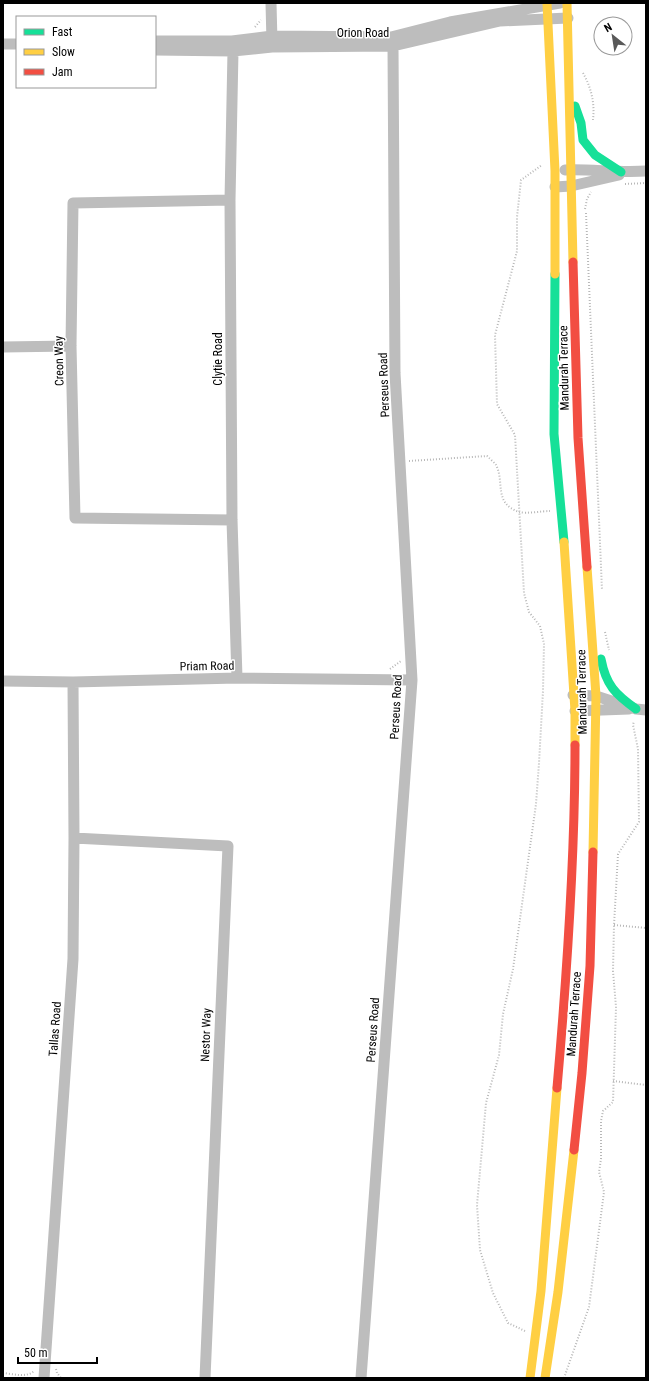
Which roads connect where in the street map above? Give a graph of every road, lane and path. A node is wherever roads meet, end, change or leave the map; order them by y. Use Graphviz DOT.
graph roads {
  1 [pos="271,3"];
  2 [pos="560,3"];
  3 [pos="567,3"];
  4 [pos="547,4"];
  5 [pos="568,18"];
  6 [pos="548,19"];
  7 [pos="156,41"];
  8 [pos="272,41"];
  9 [pos="392,42"];
  10 [pos="3,44"];
  11 [pos="16,44"];
  12 [pos="233,46"];
  13 [pos="156,50"];
  14 [pos="581,70"];
  15 [pos="570,93"];
  16 [pos="593,125"];
  17 [pos="554,157"];
  18 [pos="571,170"];
  19 [pos="555,171"];
  20 [pos="624,172"];
  21 [pos="646,172"];
  22 [pos="597,180"];
  23 [pos="571,186"];
  24 [pos="555,187"];
  25 [pos="230,200"];
  26 [pos="71,346"];
  27 [pos="3,347"];
  28 [pos="408,461"];
  29 [pos="562,510"];
  30 [pos="520,512"];
  31 [pos="232,520"];
  32 [pos="602,590"];
  33 [pos="604,629"];
  34 [pos="592,631"];
  35 [pos="610,651"];
  36 [pos="236,678"];
  37 [pos="412,680"];
  38 [pos="3,681"];
  39 [pos="73,682"];
  40 [pos="574,695"];
  41 [pos="596,696"];
  42 [pos="641,710"];
  43 [pos="596,711"];
  44 [pos="575,712"];
  45 [pos="74,838"];
  46 [pos="614,925"];
  47 [pos="646,928"];
  48 [pos="613,1081"];
  49 [pos="646,1085"];
  50 [pos="535,1335"];
  51 [pos="44,1378"];
  52 [pos="205,1378"];
  53 [pos="360,1378"];
  54 [pos="530,1378"];
  55 [pos="545,1378"];
  56 [pos="564,1378"];
  1 -- 8 [label="street"];
  2 -- 4 [label="street, Orion Road"];
  3 -- 5 [label="main road, Mandurah Terrace"];
  4 -- 6 [label="main road, Mandurah Terrace"];
  4 -- 9 [label="street, Orion Road"];
  5 -- 6 [label="street, Orion Road"];
  5 -- 15 [label="main road, Mandurah Terrace"];
  6 -- 9 [label="street, Orion Road"];
  6 -- 17 [label="main road, Mandurah Terrace"];
  7 -- 12 [label="street, Orion Road"];
  8 -- 9 [label="street, Orion Road"];
  8 -- 12 [label="street, Orion Road"];
  9 -- 37 [label="street, Perseus Road"];
  10 -- 11 [label="street"];
  12 -- 13 [label="street, Orion Road"];
  12 -- 25 [label="street, Clytie Road"];
  14 -- 16 [label="path"];
  15 -- 18 [label="main road, Mandurah Terrace"];
  15 -- 20 [label="main road"];
  17 -- 19 [label="main road, Mandurah Terrace"];
  17 -- 30 [label="path"];
  18 -- 19 [label="street"];
  18 -- 20 [label="street"];
  18 -- 23 [label="main road, Mandurah Terrace"];
  19 -- 24 [label="main road, Mandurah Terrace"];
  20 -- 21 [label="street"];
  20 -- 22 [label="street"];
  22 -- 23 [label="street"];
  22 -- 32 [label="path"];
  23 -- 24 [label="street"];
  23 -- 34 [label="main road, Mandurah Terrace"];
  24 -- 29 [label="main road, Mandurah Terrace"];
  25 -- 26 [label="street, Creon Way"];
  25 -- 31 [label="street, Clytie Road"];
  26 -- 27 [label="street"];
  26 -- 31 [label="street, Creon Way"];
  28 -- 30 [label="path"];
  29 -- 30 [label="path"];
  29 -- 40 [label="main road, Mandurah Terrace"];
  30 -- 50 [label="path"];
  31 -- 36 [label="street, Clytie Road"];
  33 -- 35 [label="path"];
  34 -- 41 [label="main road, Mandurah Terrace"];
  34 -- 42 [label="main road"];
  36 -- 37 [label="street, Priam Road"];
  36 -- 39 [label="street, Priam Road"];
  37 -- 53 [label="street, Perseus Road"];
  38 -- 39 [label="street, Priam Road"];
  39 -- 45 [label="street, Tallas Road"];
  40 -- 41 [label="street"];
  40 -- 44 [label="main road, Mandurah Terrace"];
  41 -- 42 [label="street"];
  41 -- 43 [label="main road, Mandurah Terrace"];
  42 -- 43 [label="street"];
  42 -- 46 [label="path"];
  43 -- 44 [label="street"];
  43 -- 55 [label="main road, Mandurah Terrace"];
  44 -- 50 [label="main road, Mandurah Terrace"];
  45 -- 51 [label="street, Tallas Road"];
  45 -- 52 [label="street, Nestor Way"];
  46 -- 47 [label="path"];
  46 -- 48 [label="path"];
  48 -- 49 [label="path"];
  48 -- 56 [label="path"];
  50 -- 54 [label="main road, Mandurah Terrace"];
}
